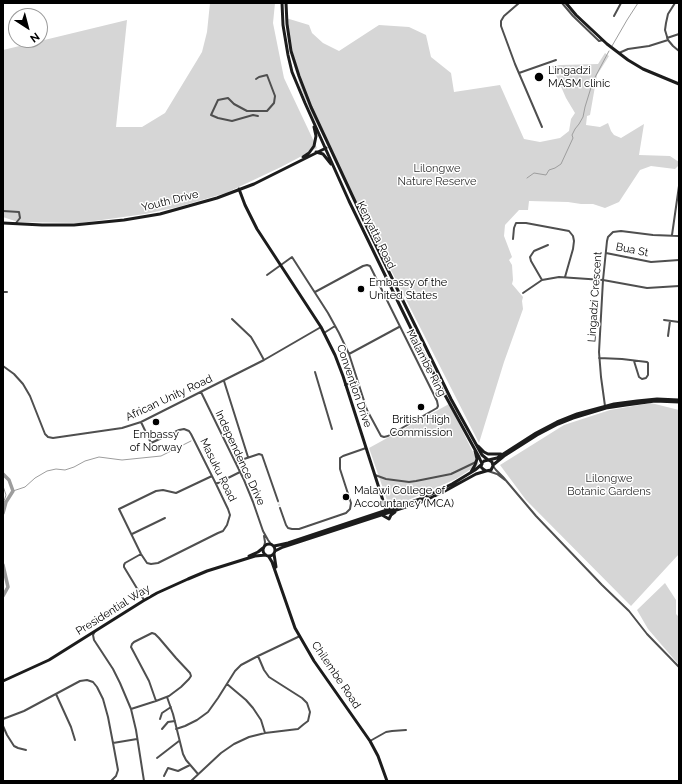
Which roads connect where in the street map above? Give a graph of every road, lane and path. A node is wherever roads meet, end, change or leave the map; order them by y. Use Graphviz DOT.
graph roads {
  1 [pos="282,3"];
  2 [pos="286,3"];
  3 [pos="519,3"];
  4 [pos="562,3"];
  5 [pos="566,3"];
  6 [pos="621,3"];
  7 [pos="675,3"];
  8 [pos="614,16"];
  9 [pos="679,34"];
  10 [pos="667,39"];
  11 [pos="603,40"];
  12 [pos="679,51"];
  13 [pos="618,53"];
  14 [pos="556,60"];
  15 [pos="519,73"];
  16 [pos="256,79"];
  17 [pos="679,84"];
  18 [pos="258,116"];
  19 [pos="311,119"];
  20 [pos="542,127"];
  21 [pos="329,146"];
  22 [pos="325,148"];
  23 [pos="316,152"];
  24 [pos="296,163"];
  25 [pos="335,169"];
  26 [pos="679,186"];
  27 [pos="239,189"];
  28 [pos="679,190"];
  29 [pos="3,211"];
  30 [pos="3,223"];
  31 [pos="15,224"];
  32 [pos="672,235"];
  33 [pos="679,236"];
  34 [pos="513,239"];
  35 [pos="548,245"];
  36 [pos="606,253"];
  37 [pos="679,260"];
  38 [pos="280,265"];
  39 [pos="267,275"];
  40 [pos="565,277"];
  41 [pos="542,280"];
  42 [pos="603,280"];
  43 [pos="679,286"];
  44 [pos="3,292"];
  45 [pos="7,292"];
  46 [pos="315,292"];
  47 [pos="523,293"];
  48 [pos="232,319"];
  49 [pos="664,320"];
  50 [pos="670,321"];
  51 [pos="679,322"];
  52 [pos="336,326"];
  53 [pos="321,327"];
  54 [pos="399,327"];
  55 [pos="324,333"];
  56 [pos="668,336"];
  57 [pos="348,354"];
  58 [pos="599,358"];
  59 [pos="264,360"];
  60 [pos="634,361"];
  61 [pos="3,366"];
  62 [pos="315,372"];
  63 [pos="224,381"];
  64 [pos="358,381"];
  65 [pos="345,385"];
  66 [pos="201,392"];
  67 [pos="679,401"];
  68 [pos="605,406"];
  69 [pos="141,422"];
  70 [pos="332,429"];
  71 [pos="475,441"];
  72 [pos="474,446"];
  73 [pos="366,448"];
  74 [pos="503,454"];
  75 [pos="248,457"];
  76 [pos="489,460"];
  77 [pos="235,462"];
  78 [pos="476,462"];
  79 [pos="481,465"];
  80 [pos="493,466"];
  81 [pos="486,471"];
  82 [pos="240,472"];
  83 [pos="470,473"];
  84 [pos="374,475"];
  85 [pos="212,476"];
  86 [pos="376,480"];
  87 [pos="506,481"];
  88 [pos="216,484"];
  89 [pos="383,499"];
  90 [pos="278,501"];
  91 [pos="416,503"];
  92 [pos="280,508"];
  93 [pos="395,508"];
  94 [pos="387,512"];
  95 [pos="382,515"];
  96 [pos="165,518"];
  97 [pos="358,520"];
  98 [pos="263,531"];
  99 [pos="132,534"];
  100 [pos="272,545"];
  101 [pos="264,548"];
  102 [pos="275,552"];
  103 [pos="141,554"];
  104 [pos="267,556"];
  105 [pos="236,561"];
  106 [pos="277,574"];
  107 [pos="144,600"];
  108 [pos="95,630"];
  109 [pos="86,636"];
  110 [pos="300,636"];
  111 [pos="94,640"];
  112 [pos="258,656"];
  113 [pos="679,666"];
  114 [pos="3,681"];
  115 [pos="227,684"];
  116 [pos="56,694"];
  117 [pos="167,697"];
  118 [pos="156,701"];
  119 [pos="171,707"];
  120 [pos="131,710"];
  121 [pos="3,718"];
  122 [pos="160,719"];
  123 [pos="175,721"];
  124 [pos="3,726"];
  125 [pos="162,729"];
  126 [pos="176,729"];
  127 [pos="406,730"];
  128 [pos="265,733"];
  129 [pos="137,739"];
  130 [pos="75,740"];
  131 [pos="179,741"];
  132 [pos="370,741"];
  133 [pos="113,743"];
  134 [pos="26,750"];
  135 [pos="157,758"];
  136 [pos="190,765"];
  137 [pos="198,774"];
  138 [pos="164,776"];
  139 [pos="111,781"];
  140 [pos="144,781"];
  141 [pos="192,781"];
  142 [pos="387,781"];
  1 -- 19 [label="main road, Kenyatta Road"];
  2 -- 21 [label="main road, Kenyatta Road"];
  3 -- 15 [label="street"];
  4 -- 11 [label="street"];
  5 -- 11 [label="main road"];
  6 -- 8 [label="street"];
  7 -- 10 [label="street"];
  9 -- 10 [label="street"];
  10 -- 12 [label="street"];
  10 -- 13 [label="street"];
  11 -- 13 [label="main road"];
  13 -- 17 [label="main road"];
  14 -- 15 [label="street"];
  15 -- 20 [label="street"];
  16 -- 18 [label="street"];
  19 -- 22 [label="main road, Kenyatta Road"];
  19 -- 24 [label="main road"];
  21 -- 22 [label="main road, Youth Drive"];
  21 -- 71 [label="main road, Kenyatta Road"];
  22 -- 23 [label="main road, Youth Drive"];
  22 -- 25 [label="main road, Kenyatta Road"];
  23 -- 24 [label="main road, Youth Drive"];
  23 -- 25 [label="main road"];
  24 -- 27 [label="main road, Youth Drive"];
  25 -- 72 [label="main road, Kenyatta Road"];
  26 -- 28 [label="street"];
  27 -- 31 [label="main road, Youth Drive"];
  27 -- 38 [label="main road, Convention Drive"];
  28 -- 32 [label="street"];
  29 -- 31 [label="street"];
  30 -- 31 [label="main road, Youth Drive"];
  32 -- 33 [label="street, Lingadzi Crescent"];
  32 -- 36 [label="street, Lingadzi Crescent"];
  34 -- 40 [label="street"];
  35 -- 41 [label="street"];
  36 -- 37 [label="street, Bua St"];
  36 -- 42 [label="street, Lingadzi Crescent"];
  38 -- 39 [label="street"];
  38 -- 46 [label="street, Malambe Ring"];
  38 -- 53 [label="main road, Convention Drive"];
  40 -- 41 [label="street"];
  40 -- 42 [label="street"];
  41 -- 47 [label="street"];
  42 -- 43 [label="street"];
  42 -- 58 [label="street, Lingadzi Crescent"];
  44 -- 45 [label="street"];
  46 -- 52 [label="street, Malambe Ring"];
  46 -- 54 [label="street, Malambe Ring"];
  48 -- 59 [label="street"];
  49 -- 50 [label="street"];
  50 -- 51 [label="street"];
  50 -- 56 [label="street"];
  52 -- 55 [label="street"];
  52 -- 57 [label="street, Malambe Ring"];
  53 -- 55 [label="main road, Convention Drive"];
  53 -- 59 [label="street, African Unity Road"];
  54 -- 57 [label="street"];
  54 -- 64 [label="street, Malambe Ring"];
  55 -- 65 [label="main road, Convention Drive"];
  57 -- 64 [label="street, Malambe Ring"];
  58 -- 60 [label="street"];
  58 -- 68 [label="street, Lingadzi Crescent"];
  59 -- 63 [label="street, African Unity Road"];
  60 -- 60 [label="street"];
  61 -- 69 [label="street, African Unity Road"];
  62 -- 70 [label="street"];
  63 -- 66 [label="street, African Unity Road"];
  63 -- 75 [label="street"];
  64 -- 65 [label="street"];
  65 -- 73 [label="main road, Convention Drive"];
  66 -- 69 [label="street, African Unity Road"];
  66 -- 77 [label="street, Independence Drive"];
  67 -- 68 [label="main road"];
  67 -- 80 [label="main road"];
  68 -- 74 [label="main road"];
  69 -- 85 [label="street, Masuku Road"];
  71 -- 74 [label="main road"];
  71 -- 76 [label="main road, Kenyatta Road"];
  72 -- 78 [label="main road"];
  72 -- 79 [label="main road, Kenyatta Road"];
  73 -- 84 [label="main road, Convention Drive"];
  73 -- 92 [label="street"];
  74 -- 76 [label="main road"];
  75 -- 77 [label="street"];
  75 -- 90 [label="street"];
  76 -- 79 [label="main road"];
  76 -- 80 [label="main road"];
  77 -- 82 [label="street, Independence Drive"];
  78 -- 83 [label="main road"];
  78 -- 84 [label="street"];
  79 -- 81 [label="main road"];
  79 -- 83 [label="main road"];
  80 -- 81 [label="main road"];
  80 -- 87 [label="street"];
  81 -- 87 [label="street"];
  81 -- 91 [label="main road"];
  82 -- 88 [label="street"];
  82 -- 98 [label="street, Independence Drive"];
  83 -- 93 [label="main road"];
  84 -- 86 [label="main road, Convention Drive"];
  85 -- 88 [label="street, Masuku Road"];
  85 -- 99 [label="street"];
  86 -- 89 [label="main road, Convention Drive"];
  86 -- 93 [label="main road"];
  87 -- 113 [label="street"];
  88 -- 103 [label="street, Masuku Road"];
  89 -- 94 [label="main road, Convention Drive"];
  89 -- 97 [label="main road"];
  91 -- 94 [label="main road"];
  91 -- 95 [label="main road"];
  93 -- 94 [label="main road"];
  94 -- 95 [label="main road"];
  94 -- 97 [label="main road"];
  95 -- 102 [label="main road"];
  96 -- 99 [label="street"];
  97 -- 100 [label="main road"];
  98 -- 100 [label="street, Independence Drive"];
  98 -- 101 [label="street, Independence Drive"];
  99 -- 103 [label="street"];
  100 -- 101 [label="main road"];
  100 -- 102 [label="main road"];
  101 -- 104 [label="main road"];
  101 -- 105 [label="main road, Presidential Way"];
  102 -- 104 [label="main road"];
  102 -- 106 [label="main road"];
  103 -- 107 [label="street"];
  104 -- 105 [label="main road, Presidential Way"];
  104 -- 106 [label="main road"];
  105 -- 107 [label="main road, Presidential Way"];
  106 -- 110 [label="main road, Chilembe Road"];
  107 -- 108 [label="main road, Presidential Way"];
  108 -- 109 [label="main road, Presidential Way"];
  108 -- 111 [label="street"];
  109 -- 111 [label="street"];
  109 -- 114 [label="main road, Presidential Way"];
  110 -- 112 [label="street"];
  110 -- 132 [label="main road, Chilembe Road"];
  111 -- 120 [label="street"];
  112 -- 115 [label="street"];
  112 -- 128 [label="street"];
  115 -- 126 [label="street"];
  115 -- 128 [label="street"];
  116 -- 121 [label="street"];
  116 -- 130 [label="street"];
  116 -- 133 [label="street"];
  117 -- 118 [label="street"];
  117 -- 118 [label="street"];
  117 -- 119 [label="street"];
  118 -- 120 [label="street"];
  119 -- 122 [label="street"];
  119 -- 123 [label="street"];
  120 -- 129 [label="street"];
  123 -- 125 [label="street"];
  123 -- 126 [label="street"];
  124 -- 134 [label="street"];
  126 -- 131 [label="street"];
  127 -- 132 [label="street"];
  128 -- 137 [label="street"];
  129 -- 133 [label="street"];
  129 -- 140 [label="street"];
  131 -- 135 [label="street"];
  131 -- 136 [label="street"];
  132 -- 142 [label="main road, Chilembe Road"];
  133 -- 139 [label="street"];
  136 -- 137 [label="street"];
  136 -- 138 [label="street"];
  137 -- 141 [label="street"];
}
